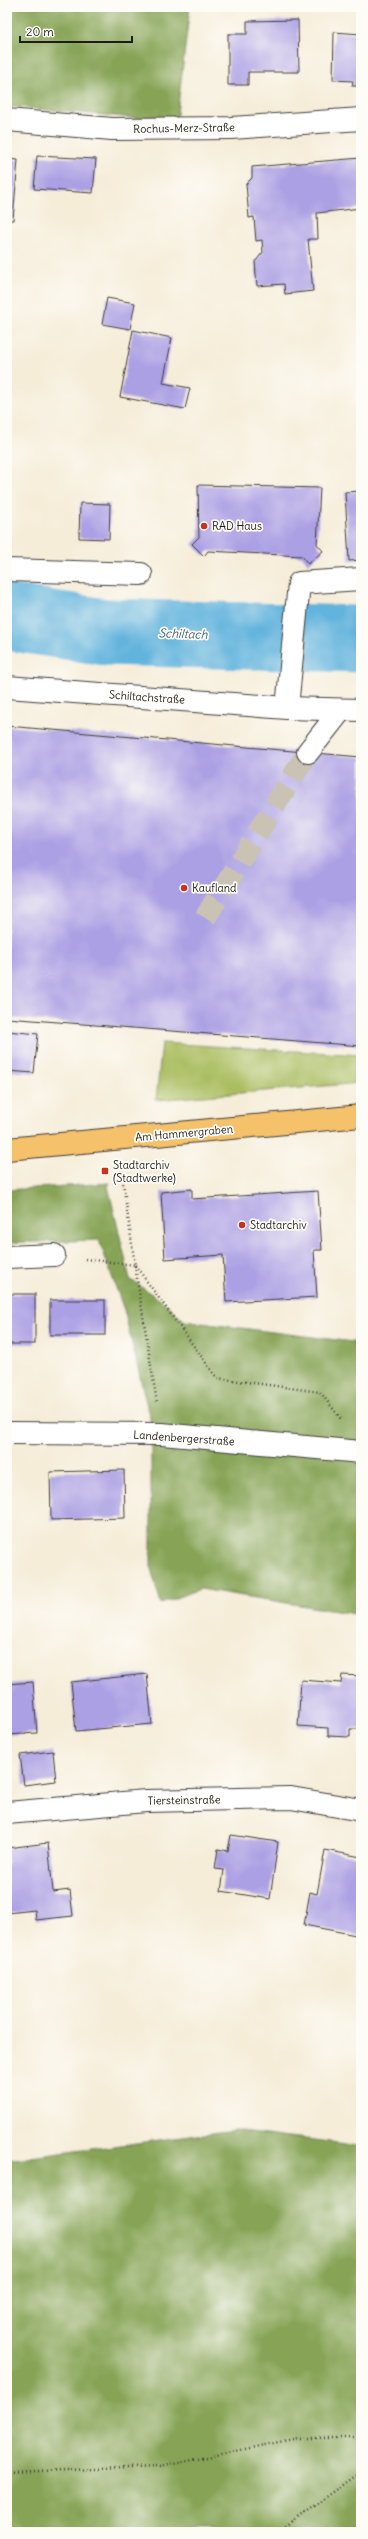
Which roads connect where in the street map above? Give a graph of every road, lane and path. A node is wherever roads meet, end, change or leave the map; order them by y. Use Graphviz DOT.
graph roads {
  1 [pos="361,119"];
  2 [pos="7,120"];
  3 [pos="7,570"];
  4 [pos="141,574"];
  5 [pos="361,579"];
  6 [pos="7,687"];
  7 [pos="287,708"];
  8 [pos="351,710"];
  9 [pos="308,752"];
  10 [pos="361,1116"];
  11 [pos="116,1139"];
  12 [pos="7,1149"];
  13 [pos="54,1255"];
  14 [pos="7,1257"];
  15 [pos="135,1265"];
  16 [pos="320,1392"];
  17 [pos="7,1433"];
  18 [pos="162,1434"];
  19 [pos="361,1452"];
  20 [pos="361,1810"];
  21 [pos="7,1813"];
  22 [pos="361,2438"];
  23 [pos="7,2472"];
  24 [pos="361,2472"];
  25 [pos="278,2532"];
  1 -- 2 [label="street, Rochus-Merz-Straße"];
  3 -- 4 [label="street"];
  5 -- 7 [label="street"];
  6 -- 7 [label="street, Schiltachstraße"];
  7 -- 8 [label="street, Schiltachstraße"];
  8 -- 9 [label="street"];
  10 -- 11 [label="main road, Am Hammergraben"];
  11 -- 12 [label="main road, Am Hammergraben"];
  11 -- 15 [label="path"];
  13 -- 14 [label="street"];
  13 -- 15 [label="path"];
  15 -- 16 [label="path"];
  15 -- 18 [label="path"];
  17 -- 18 [label="street, Landenbergerstraße"];
  18 -- 19 [label="street, Landenbergerstraße"];
  20 -- 21 [label="street, Tiersteinstraße"];
  22 -- 23 [label="path"];
  24 -- 25 [label="path"];
}
